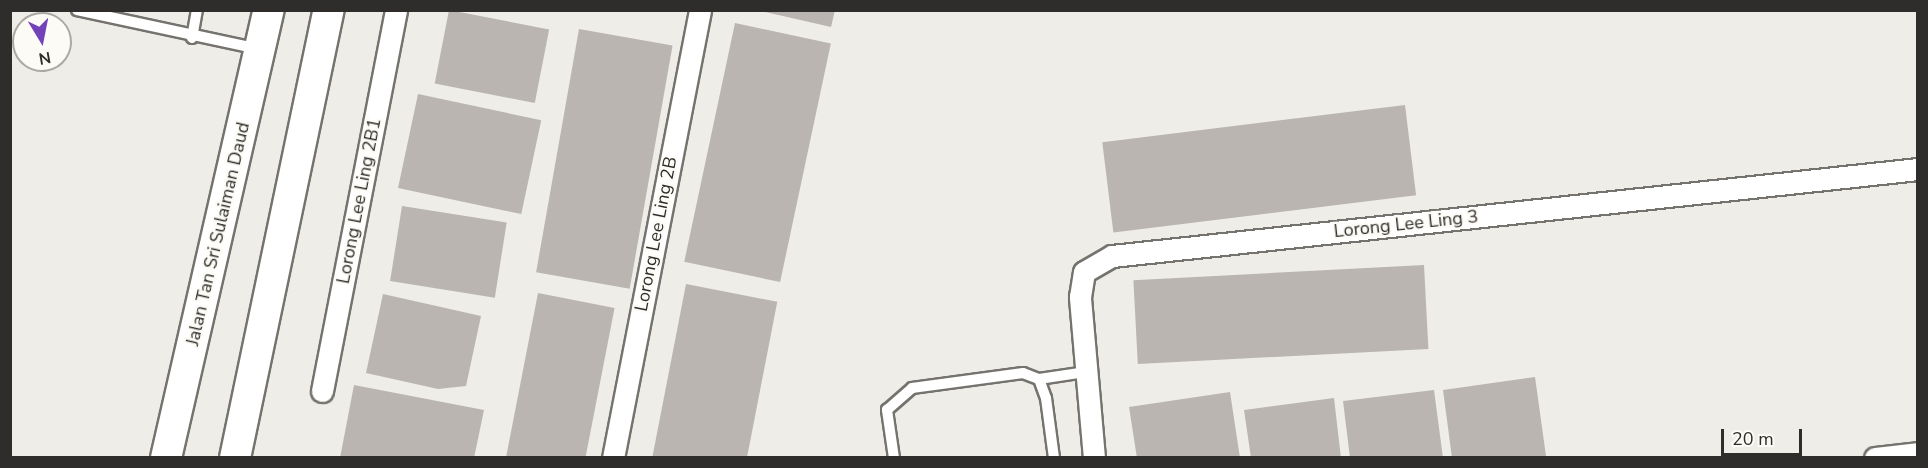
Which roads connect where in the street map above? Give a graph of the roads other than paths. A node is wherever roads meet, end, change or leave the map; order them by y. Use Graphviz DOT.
graph roads {
  1 [pos="77,10"];
  2 [pos="197,10"];
  3 [pos="269,10"];
  4 [pos="329,10"];
  5 [pos="396,10"];
  6 [pos="696,11"];
  7 [pos="192,38"];
  8 [pos="261,50"];
  9 [pos="1917,169"];
  10 [pos="1086,372"];
  11 [pos="1039,380"];
  12 [pos="322,391"];
  13 [pos="1917,453"];
  14 [pos="166,458"];
  15 [pos="235,458"];
  16 [pos="613,458"];
  17 [pos="894,458"];
  18 [pos="1054,458"];
  19 [pos="1094,458"];
  20 [pos="1875,458"];
  1 -- 7 [label="lane"];
  2 -- 7 [label="lane"];
  3 -- 8 [label="main road, Jalan Tan Sri Sulaiman Daud"];
  4 -- 15 [label="main road"];
  5 -- 12 [label="street, Lorong Lee Ling 2B1"];
  6 -- 16 [label="street, Lorong Lee Ling 2B"];
  7 -- 8 [label="lane"];
  8 -- 14 [label="main road, Jalan Tan Sri Sulaiman Daud"];
  9 -- 10 [label="street, Lorong Lee Ling 3"];
  10 -- 11 [label="lane"];
  10 -- 19 [label="street, Lorong Lee Ling 3"];
  11 -- 17 [label="lane"];
  11 -- 18 [label="lane"];
  13 -- 20 [label="street"];
}
